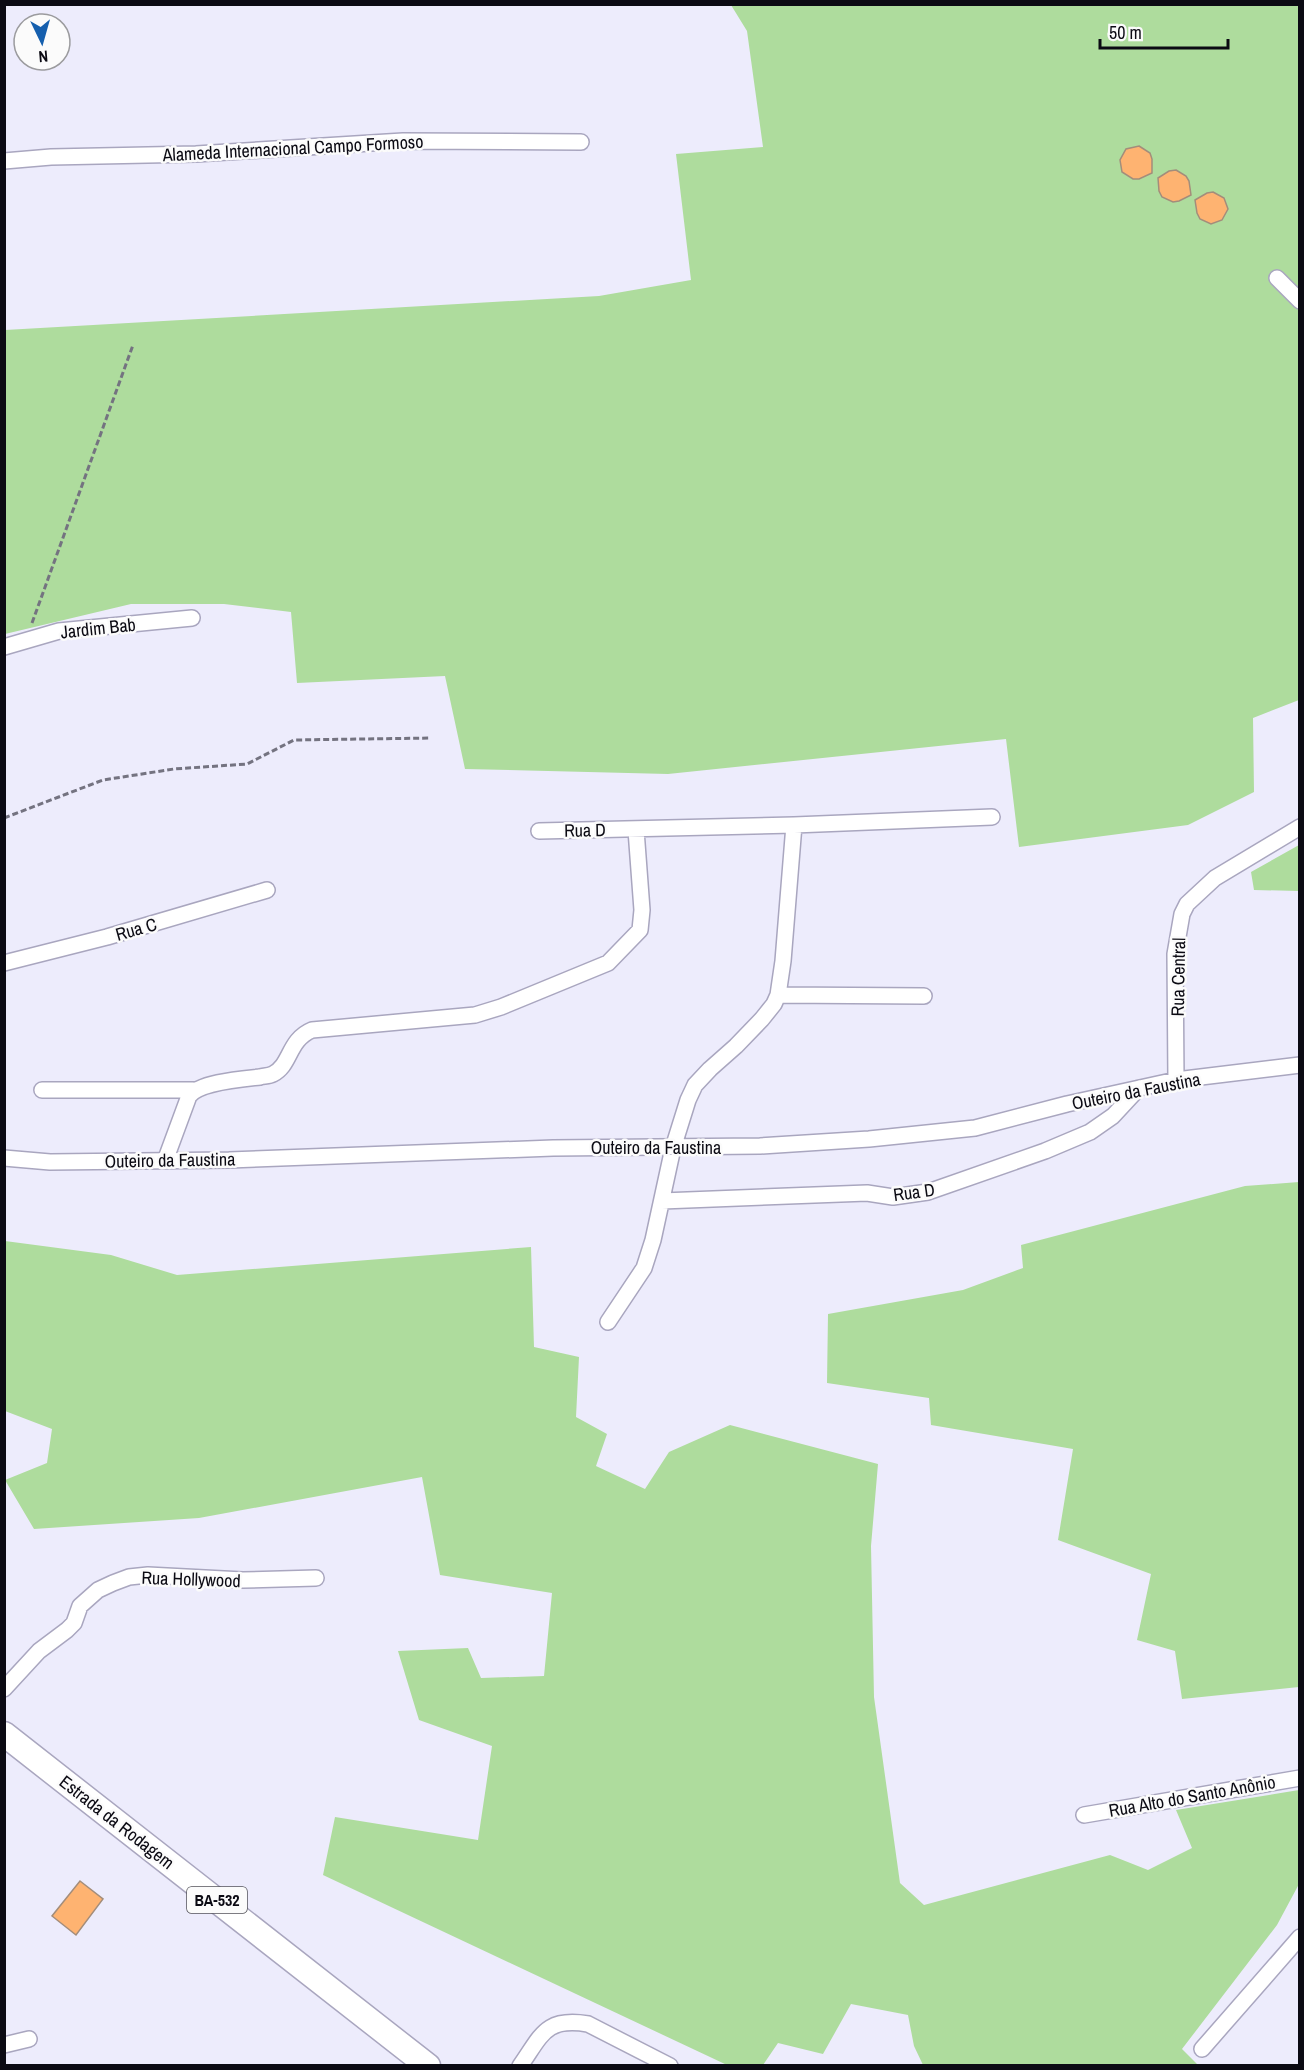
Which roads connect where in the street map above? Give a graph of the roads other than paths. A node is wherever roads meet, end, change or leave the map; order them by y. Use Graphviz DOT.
graph roads {
  1 [pos="581,141"];
  2 [pos="4,161"];
  3 [pos="1277,278"];
  4 [pos="1299,301"];
  5 [pos="192,618"];
  6 [pos="4,647"];
  7 [pos="992,817"];
  8 [pos="794,825"];
  9 [pos="1299,827"];
  10 [pos="636,830"];
  11 [pos="539,831"];
  12 [pos="267,890"];
  13 [pos="4,963"];
  14 [pos="778,995"];
  15 [pos="924,996"];
  16 [pos="1299,1065"];
  17 [pos="1176,1080"];
  18 [pos="1139,1088"];
  19 [pos="42,1090"];
  20 [pos="193,1090"];
  21 [pos="674,1148"];
  22 [pos="4,1158"];
  23 [pos="165,1161"];
  24 [pos="662,1201"];
  25 [pos="608,1322"];
  26 [pos="316,1578"];
  27 [pos="4,1689"];
  28 [pos="4,1734"];
  29 [pos="1299,1778"];
  30 [pos="1084,1815"];
  31 [pos="1299,1937"];
  32 [pos="29,2039"];
  33 [pos="4,2045"];
  34 [pos="1202,2049"];
  35 [pos="428,2066"];
  36 [pos="520,2066"];
  37 [pos="670,2066"];
  1 -- 2 [label="street, Alameda Internacional Campo Formoso"];
  3 -- 4 [label="street"];
  5 -- 6 [label="street, Jardim Bab"];
  7 -- 8 [label="street, Rua D"];
  8 -- 10 [label="street, Rua D"];
  8 -- 14 [label="street"];
  9 -- 17 [label="street, Rua Central"];
  10 -- 11 [label="street, Rua D"];
  10 -- 20 [label="street"];
  12 -- 13 [label="street, Rua C"];
  14 -- 15 [label="street"];
  14 -- 21 [label="street"];
  16 -- 17 [label="street, Outeiro da Faustina"];
  17 -- 18 [label="street, Outeiro da Faustina"];
  18 -- 21 [label="street, Outeiro da Faustina"];
  18 -- 24 [label="street, Rua D"];
  19 -- 20 [label="street"];
  20 -- 23 [label="street"];
  21 -- 23 [label="street, Outeiro da Faustina"];
  21 -- 24 [label="street"];
  22 -- 23 [label="street, Outeiro da Faustina"];
  24 -- 25 [label="street"];
  26 -- 27 [label="street, Rua Hollywood"];
  28 -- 35 [label="main road, Estrada da Rodagem / BA-532"];
  29 -- 30 [label="street, Rua Alto do Santo Anônio"];
  31 -- 34 [label="street"];
  32 -- 33 [label="street"];
  36 -- 37 [label="street"];
}
